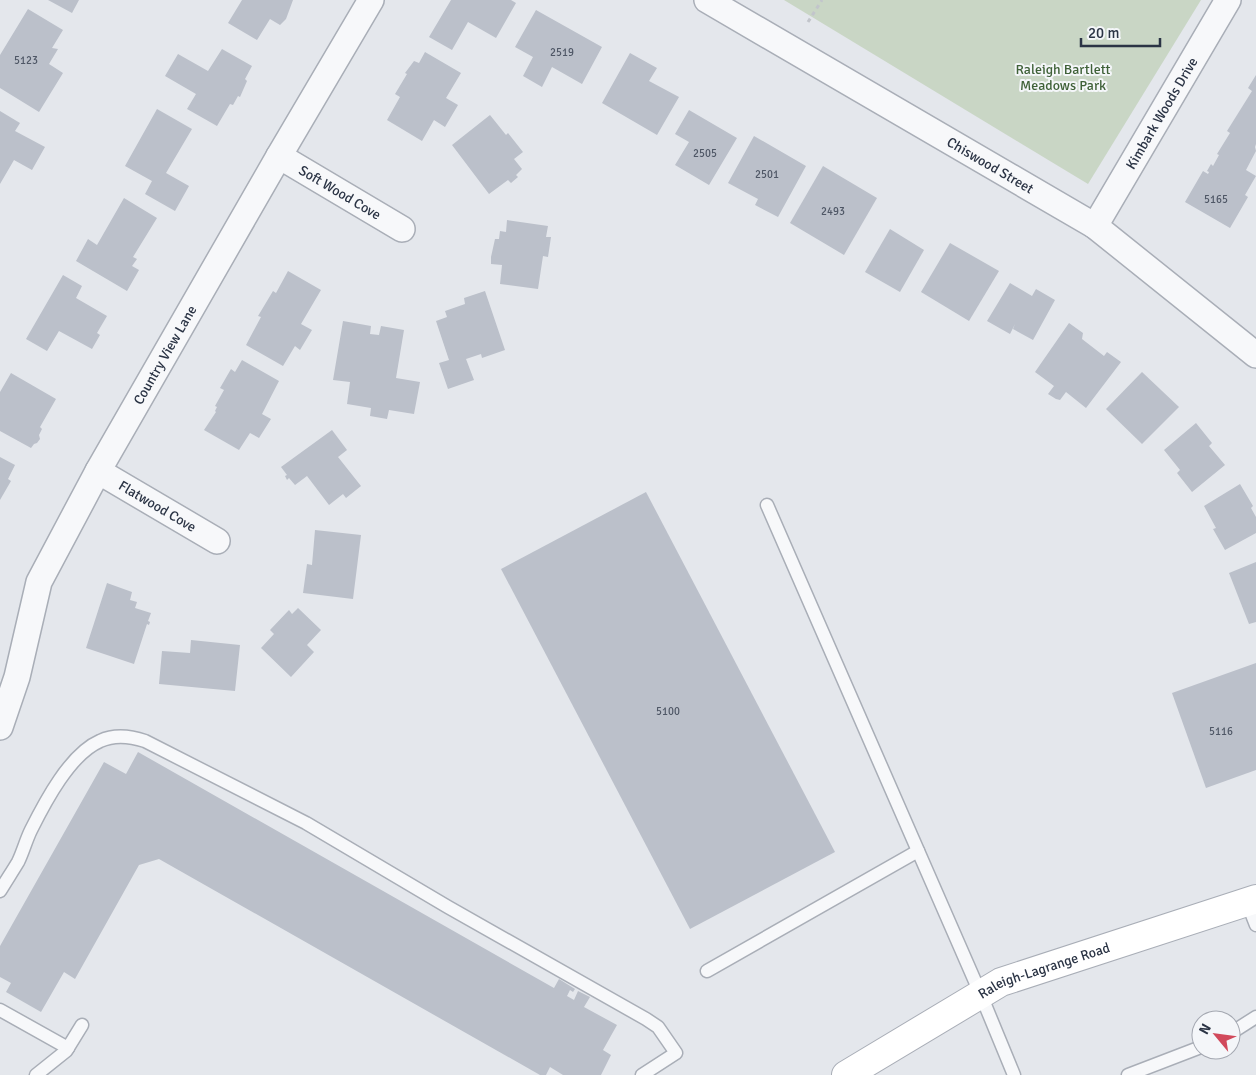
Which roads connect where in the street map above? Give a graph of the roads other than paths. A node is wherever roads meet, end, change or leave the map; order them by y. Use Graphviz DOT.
graph roads {
  1 [pos="371,0"];
  2 [pos="707,0"];
  3 [pos="1228,0"];
  4 [pos="279,156"];
  5 [pos="1095,226"];
  6 [pos="402,229"];
  7 [pos="1256,355"];
  8 [pos="98,471"];
  9 [pos="767,504"];
  10 [pos="217,541"];
  11 [pos="0,727"];
  12 [pos="918,851"];
  13 [pos="0,891"];
  14 [pos="1253,908"];
  15 [pos="707,971"];
  16 [pos="980,995"];
  17 [pos="0,1010"];
  18 [pos="1256,1017"];
  19 [pos="82,1025"];
  20 [pos="1241,1027"];
  21 [pos="68,1048"];
  22 [pos="1191,1051"];
  23 [pos="36,1075"];
  24 [pos="642,1075"];
  25 [pos="846,1075"];
  26 [pos="1014,1075"];
  27 [pos="1128,1075"];
  1 -- 4 [label="street, Country View Lane"];
  2 -- 5 [label="street, Chiswood Street"];
  3 -- 5 [label="street, Kimbark Woods Drive"];
  4 -- 6 [label="street, Soft Wood Cove"];
  4 -- 8 [label="street, Country View Lane"];
  5 -- 7 [label="street, Chiswood Street"];
  8 -- 10 [label="street, Flatwood Cove"];
  8 -- 11 [label="street, Country View Lane"];
  9 -- 12 [label="lane"];
  12 -- 15 [label="lane"];
  12 -- 16 [label="lane"];
  13 -- 24 [label="lane"];
  14 -- 16 [label="main road, Raleigh-Lagrange Road"];
  16 -- 25 [label="main road, Raleigh-Lagrange Road"];
  16 -- 26 [label="lane"];
  17 -- 21 [label="lane"];
  18 -- 20 [label="lane"];
  19 -- 21 [label="lane"];
  21 -- 23 [label="lane"];
  22 -- 27 [label="lane"];
}
